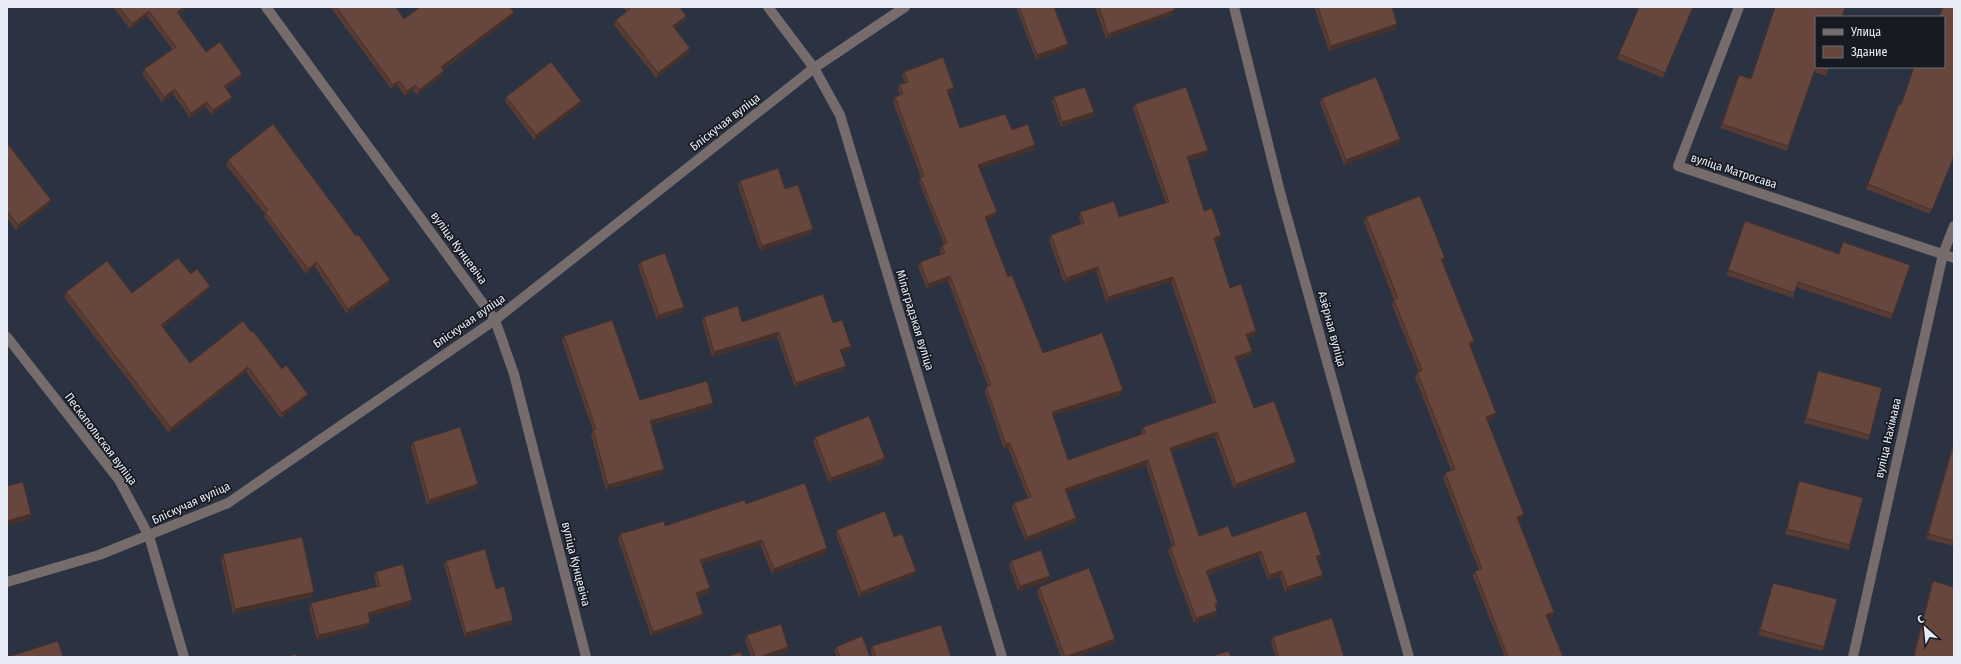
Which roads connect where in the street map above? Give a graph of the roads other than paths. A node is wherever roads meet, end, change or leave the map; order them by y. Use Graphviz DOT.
graph roads {
  1 [pos="266,7"];
  2 [pos="768,7"];
  3 [pos="905,7"];
  4 [pos="1234,7"];
  5 [pos="1739,7"];
  6 [pos="814,68"];
  7 [pos="1954,226"];
  8 [pos="1943,254"];
  9 [pos="1954,258"];
  10 [pos="495,320"];
  11 [pos="7,337"];
  12 [pos="149,536"];
  13 [pos="7,582"];
  14 [pos="184,657"];
  15 [pos="586,657"];
  16 [pos="1002,657"];
  17 [pos="1409,657"];
  18 [pos="1853,657"];
  1 -- 10 [label="street, вуліца Кунцевіча"];
  2 -- 6 [label="street, Мілаградзкая вуліца"];
  3 -- 6 [label="street, Бліскучая вуліца"];
  4 -- 17 [label="street, Азёрная вуліца"];
  5 -- 8 [label="street, вуліца Матросава"];
  6 -- 10 [label="street, Бліскучая вуліца"];
  6 -- 16 [label="street, Мілаградзкая вуліца"];
  7 -- 8 [label="street, вуліца Нахімава"];
  8 -- 9 [label="street"];
  8 -- 18 [label="street, вуліца Нахімава"];
  10 -- 12 [label="street, Бліскучая вуліца"];
  10 -- 15 [label="street, вуліца Кунцевіча"];
  11 -- 12 [label="street, Пескапольская вуліца"];
  12 -- 13 [label="street, Бліскучая вуліца"];
  12 -- 14 [label="street, Пескапольская вуліца"];
}
